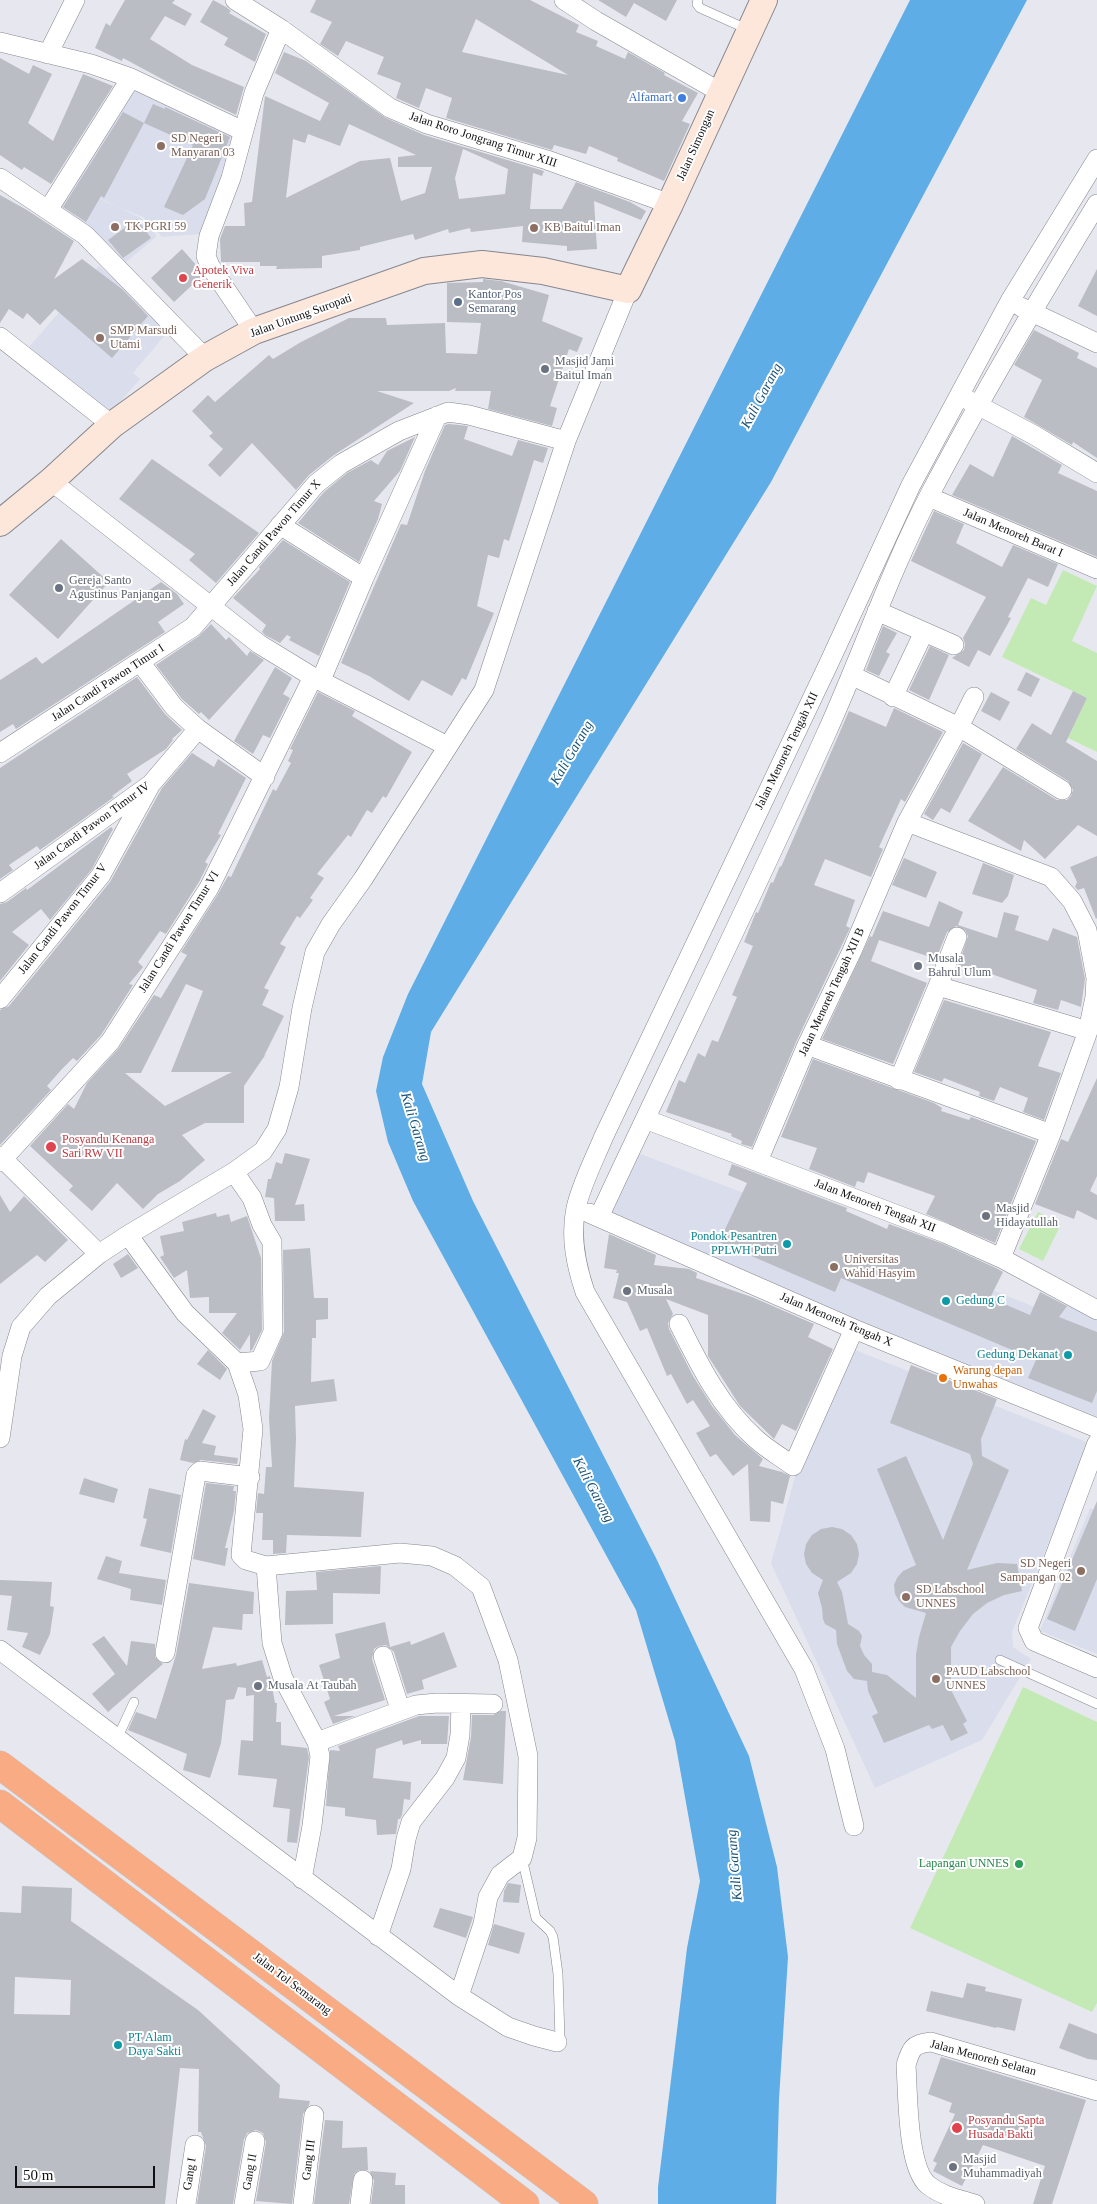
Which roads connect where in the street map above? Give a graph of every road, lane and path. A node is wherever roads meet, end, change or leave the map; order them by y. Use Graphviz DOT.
graph roads {
  1 [pos="75,0"];
  2 [pos="235,0"];
  3 [pos="564,0"];
  4 [pos="698,0"];
  5 [pos="764,0"];
  6 [pos="281,29"];
  7 [pos="749,30"];
  8 [pos="0,42"];
  9 [pos="48,54"];
  10 [pos="131,78"];
  11 [pos="720,92"];
  12 [pos="243,131"];
  13 [pos="1097,159"];
  14 [pos="0,178"];
  15 [pos="670,204"];
  16 [pos="1097,204"];
  17 [pos="48,210"];
  18 [pos="628,290"];
  19 [pos="1010,300"];
  20 [pos="1031,312"];
  21 [pos="254,331"];
  22 [pos="0,337"];
  23 [pos="1097,343"];
  24 [pos="205,358"];
  25 [pos="960,395"];
  26 [pos="978,406"];
  27 [pos="437,416"];
  28 [pos="112,425"];
  29 [pos="566,441"];
  30 [pos="1097,473"];
  31 [pos="52,481"];
  32 [pos="928,496"];
  33 [pos="0,523"];
  34 [pos="280,525"];
  35 [pos="1097,569"];
  36 [pos="364,578"];
  37 [pos="210,606"];
  38 [pos="877,611"];
  39 [pos="924,632"];
  40 [pos="954,645"];
  41 [pos="140,662"];
  42 [pos="853,676"];
  43 [pos="317,679"];
  44 [pos="893,696"];
  45 [pos="974,696"];
  46 [pos="959,727"];
  47 [pos="198,729"];
  48 [pos="447,746"];
  49 [pos="0,753"];
  50 [pos="265,778"];
  51 [pos="151,784"];
  52 [pos="1062,790"];
  53 [pos="907,822"];
  54 [pos="0,893"];
  55 [pos="957,936"];
  56 [pos="938,986"];
  57 [pos="0,999"];
  58 [pos="1088,1032"];
  59 [pos="807,1045"];
  60 [pos="899,1080"];
  61 [pos="645,1119"];
  62 [pos="1051,1134"];
  63 [pos="1,1159"];
  64 [pos="758,1161"];
  65 [pos="234,1172"];
  66 [pos="576,1208"];
  67 [pos="599,1217"];
  68 [pos="128,1234"];
  69 [pos="99,1254"];
  70 [pos="1001,1258"];
  71 [pos="1097,1310"];
  72 [pos="678,1324"];
  73 [pos="854,1329"];
  74 [pos="237,1363"];
  75 [pos="1097,1428"];
  76 [pos="0,1438"];
  77 [pos="1097,1443"];
  78 [pos="250,1477"];
  79 [pos="266,1566"];
  80 [pos="0,1650"];
  81 [pos="166,1653"];
  82 [pos="383,1656"];
  83 [pos="1000,1660"];
  84 [pos="1097,1668"];
  85 [pos="134,1702"];
  86 [pos="461,1704"];
  87 [pos="493,1704"];
  88 [pos="1097,1704"];
  89 [pos="400,1709"];
  90 [pos="117,1739"];
  91 [pos="317,1742"];
  92 [pos="0,1764"];
  93 [pos="0,1804"];
  94 [pos="854,1826"];
  95 [pos="522,1858"];
  96 [pos="302,1879"];
  97 [pos="378,1936"];
  98 [pos="458,1996"];
  99 [pos="557,2042"];
  100 [pos="1097,2091"];
  101 [pos="314,2115"];
  102 [pos="255,2141"];
  103 [pos="195,2145"];
  104 [pos="364,2180"];
  105 [pos="186,2204"];
  106 [pos="244,2204"];
  107 [pos="303,2204"];
  108 [pos="360,2204"];
  109 [pos="525,2204"];
  110 [pos="584,2204"];
  111 [pos="975,2204"];
  1 -- 9 [label="street"];
  2 -- 6 [label="street, Jalan Roro Jongrang Timur XIII"];
  3 -- 11 [label="street"];
  4 -- 7 [label="lane"];
  5 -- 7 [label="main road, Jalan Simongan"];
  6 -- 12 [label="street"];
  6 -- 15 [label="street, Jalan Roro Jongrang Timur XIII"];
  7 -- 11 [label="main road, Jalan Simongan"];
  8 -- 9 [label="street"];
  9 -- 10 [label="street"];
  10 -- 12 [label="street"];
  10 -- 17 [label="street"];
  11 -- 15 [label="main road, Jalan Simongan"];
  12 -- 21 [label="street"];
  13 -- 19 [label="street, Jalan Menoreh Tengah XII"];
  14 -- 17 [label="street"];
  15 -- 18 [label="main road, Jalan Simongan"];
  16 -- 20 [label="street"];
  17 -- 24 [label="street"];
  18 -- 21 [label="main road, Jalan Untung Suropati"];
  18 -- 29 [label="street"];
  19 -- 20 [label="street"];
  19 -- 25 [label="street, Jalan Menoreh Tengah XII"];
  20 -- 23 [label="street"];
  20 -- 26 [label="street"];
  21 -- 24 [label="main road, Jalan Untung Suropati"];
  22 -- 28 [label="street"];
  24 -- 28 [label="main road, Jalan Untung Suropati"];
  25 -- 26 [label="street"];
  25 -- 66 [label="street, Jalan Menoreh Tengah XII"];
  26 -- 30 [label="street"];
  26 -- 32 [label="street"];
  27 -- 29 [label="street, Jalan Candi Pawon Timur X"];
  27 -- 34 [label="street, Jalan Candi Pawon Timur X"];
  27 -- 36 [label="street, Jalan Candi Pawon Timur VI"];
  28 -- 31 [label="main road, Jalan Untung Suropati"];
  29 -- 48 [label="street"];
  31 -- 33 [label="main road, Jalan Untung Suropati"];
  31 -- 37 [label="street"];
  32 -- 35 [label="street, Jalan Menoreh Barat I"];
  32 -- 38 [label="street"];
  34 -- 36 [label="street"];
  34 -- 37 [label="street, Jalan Candi Pawon Timur X"];
  36 -- 43 [label="street, Jalan Candi Pawon Timur VI"];
  37 -- 41 [label="street, Jalan Candi Pawon Timur I"];
  37 -- 43 [label="street"];
  38 -- 39 [label="street"];
  38 -- 42 [label="street"];
  39 -- 40 [label="street"];
  39 -- 44 [label="street"];
  41 -- 47 [label="street"];
  41 -- 49 [label="street, Jalan Candi Pawon Timur I"];
  42 -- 44 [label="street"];
  42 -- 61 [label="street"];
  43 -- 48 [label="street"];
  43 -- 50 [label="street, Jalan Candi Pawon Timur VI"];
  44 -- 46 [label="street"];
  45 -- 46 [label="street, Jalan Menoreh Tengah XII B"];
  46 -- 52 [label="street"];
  46 -- 53 [label="street, Jalan Menoreh Tengah XII B"];
  47 -- 50 [label="street"];
  47 -- 51 [label="street, Jalan Candi Pawon Timur IV"];
  48 -- 65 [label="street"];
  50 -- 63 [label="street, Jalan Candi Pawon Timur VI"];
  51 -- 54 [label="street, Jalan Candi Pawon Timur IV"];
  51 -- 57 [label="street, Jalan Candi Pawon Timur V"];
  53 -- 58 [label="street"];
  53 -- 59 [label="street, Jalan Menoreh Tengah XII B"];
  55 -- 56 [label="street"];
  56 -- 58 [label="street"];
  56 -- 60 [label="street"];
  58 -- 62 [label="street"];
  59 -- 60 [label="street"];
  59 -- 64 [label="street, Jalan Menoreh Tengah XII B"];
  60 -- 62 [label="street"];
  61 -- 64 [label="street, Jalan Menoreh Tengah XII"];
  61 -- 67 [label="street"];
  62 -- 70 [label="street"];
  63 -- 69 [label="street"];
  64 -- 70 [label="street, Jalan Menoreh Tengah XII"];
  65 -- 68 [label="street"];
  65 -- 74 [label="street"];
  66 -- 67 [label="street, Jalan Menoreh Tengah X"];
  66 -- 94 [label="street, Jalan Menoreh Tengah XII"];
  67 -- 73 [label="street, Jalan Menoreh Tengah X"];
  68 -- 69 [label="street"];
  68 -- 74 [label="street"];
  69 -- 76 [label="street"];
  70 -- 71 [label="street, Jalan Menoreh Tengah XII"];
  72 -- 73 [label="street"];
  73 -- 75 [label="street, Jalan Menoreh Tengah X"];
  74 -- 78 [label="street"];
  77 -- 84 [label="street"];
  78 -- 79 [label="street"];
  78 -- 81 [label="street"];
  79 -- 91 [label="street"];
  79 -- 95 [label="street"];
  80 -- 90 [label="street"];
  82 -- 89 [label="street"];
  83 -- 88 [label="lane"];
  85 -- 90 [label="lane"];
  86 -- 87 [label="street"];
  86 -- 89 [label="street"];
  86 -- 97 [label="street"];
  89 -- 91 [label="street"];
  90 -- 96 [label="street"];
  91 -- 96 [label="street"];
  92 -- 110 [label="highway, Jalan Tol Semarang"];
  93 -- 109 [label="highway"];
  95 -- 98 [label="street"];
  95 -- 99 [label="lane"];
  96 -- 97 [label="street"];
  97 -- 98 [label="street"];
  98 -- 99 [label="street"];
  100 -- 111 [label="street, Jalan Menoreh Selatan"];
  101 -- 107 [label="street, Gang III"];
  102 -- 106 [label="street, Gang II"];
  103 -- 105 [label="street, Gang I"];
  104 -- 108 [label="street"];
}
